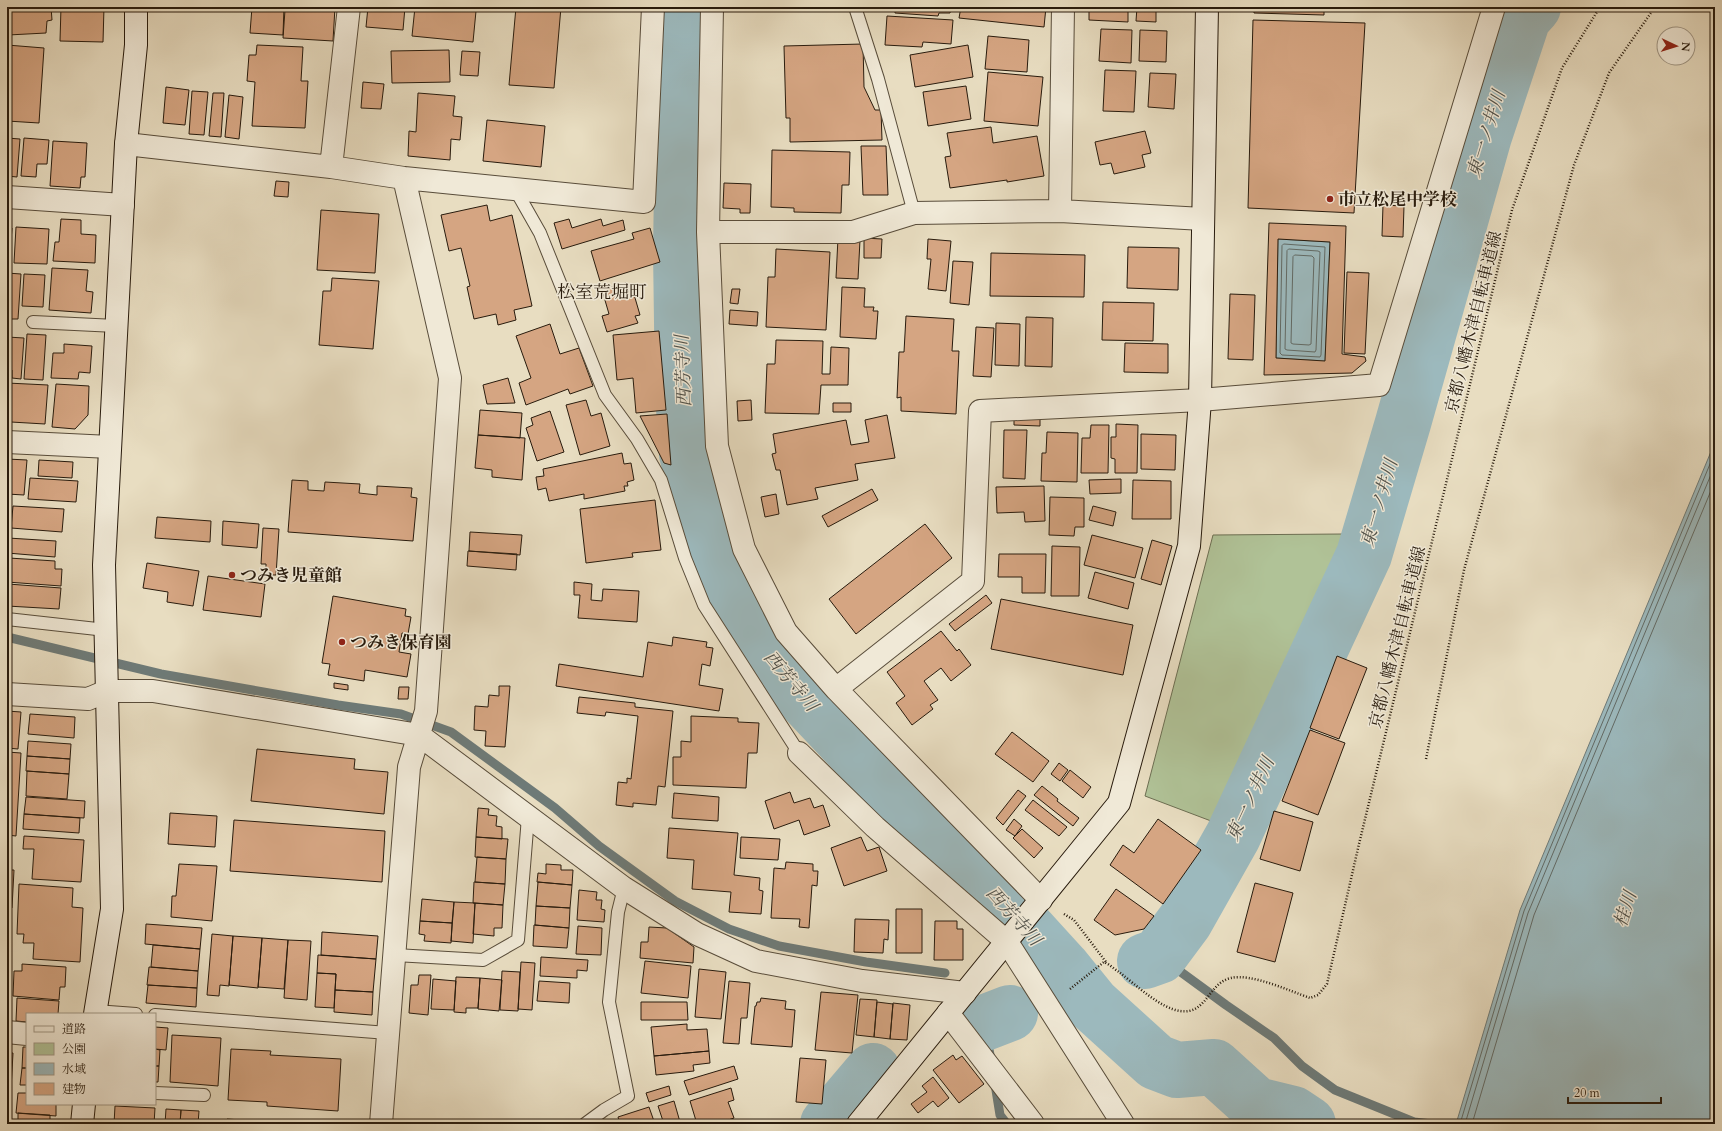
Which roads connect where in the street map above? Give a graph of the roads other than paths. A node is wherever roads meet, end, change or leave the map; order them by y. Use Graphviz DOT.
graph roads {
  1 [pos="136,7"];
  2 [pos="349,7"];
  3 [pos="653,7"];
  4 [pos="712,7"];
  5 [pos="855,7"];
  6 [pos="1063,7"];
  7 [pos="1207,7"];
  8 [pos="1494,7"];
  9 [pos="126,144"];
  10 [pos="331,167"];
  11 [pos="404,178"];
  12 [pos="515,189"];
  13 [pos="7,197"];
  14 [pos="123,205"];
  15 [pos="1060,211"];
  16 [pos="914,213"];
  17 [pos="1203,219"];
  18 [pos="708,232"];
  19 [pos="33,322"];
  20 [pos="116,326"];
  21 [pos="1200,400"];
  22 [pos="7,442"];
  23 [pos="110,447"];
  24 [pos="7,619"];
  25 [pos="106,630"];
  26 [pos="836,689"];
  27 [pos="107,691"];
  28 [pos="7,694"];
  29 [pos="422,724"];
  30 [pos="799,753"];
  31 [pos="528,816"];
  32 [pos="624,888"];
  33 [pos="1041,900"];
  34 [pos="1007,942"];
  35 [pos="395,955"];
  36 [pos="965,993"];
  37 [pos="95,1013"];
  38 [pos="948,1013"];
  39 [pos="156,1015"];
  40 [pos="7,1032"];
  41 [pos="388,1033"];
  42 [pos="26,1034"];
  43 [pos="156,1093"];
  44 [pos="204,1095"];
  45 [pos="84,1105"];
  46 [pos="82,1124"];
  47 [pos="381,1124"];
  48 [pos="585,1124"];
  49 [pos="858,1124"];
  50 [pos="1034,1124"];
  51 [pos="1123,1124"];
  1 -- 9 [label="street"];
  2 -- 10 [label="street"];
  3 -- 12 [label="street"];
  4 -- 18 [label="street"];
  5 -- 16 [label="lane"];
  6 -- 15 [label="street"];
  7 -- 17 [label="street"];
  8 -- 21 [label="street"];
  9 -- 10 [label="street"];
  9 -- 14 [label="street"];
  10 -- 11 [label="street"];
  11 -- 12 [label="street"];
  11 -- 29 [label="street"];
  12 -- 30 [label="lane"];
  13 -- 14 [label="street"];
  14 -- 20 [label="street"];
  15 -- 16 [label="street"];
  15 -- 17 [label="street"];
  16 -- 18 [label="street"];
  17 -- 21 [label="street"];
  18 -- 26 [label="street"];
  19 -- 20 [label="lane"];
  20 -- 23 [label="street"];
  21 -- 26 [label="street"];
  21 -- 33 [label="street"];
  22 -- 23 [label="street"];
  23 -- 25 [label="street"];
  24 -- 25 [label="lane"];
  25 -- 27 [label="street"];
  26 -- 33 [label="street"];
  27 -- 28 [label="street"];
  27 -- 29 [label="street"];
  27 -- 37 [label="street"];
  29 -- 31 [label="street"];
  29 -- 35 [label="street"];
  30 -- 34 [label="street"];
  31 -- 32 [label="street"];
  31 -- 35 [label="lane"];
  32 -- 36 [label="street"];
  32 -- 48 [label="lane"];
  33 -- 34 [label="street"];
  34 -- 36 [label="street"];
  34 -- 51 [label="street"];
  35 -- 41 [label="street"];
  36 -- 38 [label="street"];
  38 -- 49 [label="street"];
  38 -- 50 [label="street"];
  39 -- 41 [label="lane"];
  40 -- 42 [label="street"];
  41 -- 47 [label="street"];
  43 -- 44 [label="lane"];
  45 -- 46 [label="street"];
}
